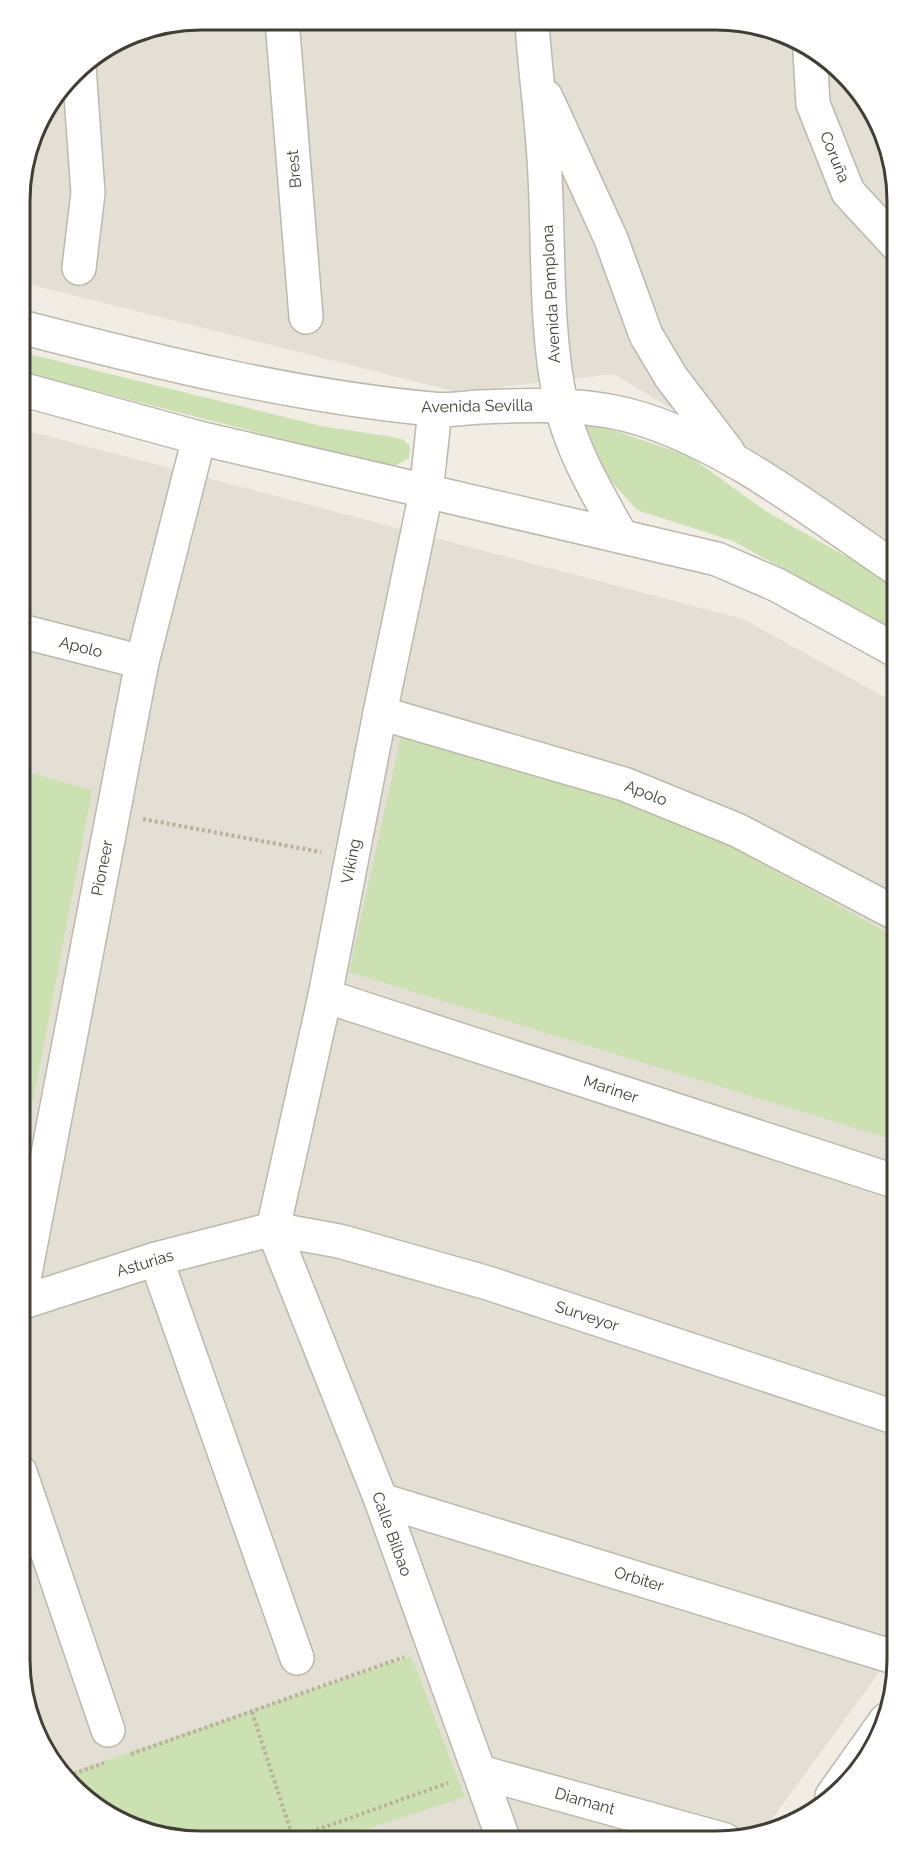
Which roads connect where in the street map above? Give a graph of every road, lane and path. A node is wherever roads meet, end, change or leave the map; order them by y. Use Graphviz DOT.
graph roads {
  1 [pos="283,30"];
  2 [pos="532,30"];
  3 [pos="810,59"];
  4 [pos="535,74"];
  5 [pos="80,80"];
  6 [pos="887,234"];
  7 [pos="79,268"];
  8 [pos="306,317"];
  9 [pos="30,329"];
  10 [pos="30,391"];
  11 [pos="561,405"];
  12 [pos="435,410"];
  13 [pos="200,438"];
  14 [pos="733,458"];
  15 [pos="426,493"];
  16 [pos="621,536"];
  17 [pos="887,562"];
  18 [pos="30,633"];
  19 [pos="887,646"];
  20 [pos="142,662"];
  21 [pos="380,713"];
  22 [pos="113,814"];
  23 [pos="351,858"];
  24 [pos="887,909"];
  25 [pos="325,996"];
  26 [pos="887,1179"];
  27 [pos="273,1229"];
  28 [pos="30,1249"];
  29 [pos="156,1259"];
  30 [pos="30,1298"];
  31 [pos="887,1415"];
  32 [pos="381,1500"];
  33 [pos="30,1501"];
  34 [pos="433,1647"];
  35 [pos="887,1655"];
  36 [pos="297,1658"];
  37 [pos="252,1712"];
  38 [pos="114,1749"];
  39 [pos="480,1772"];
  40 [pos="73,1773"];
  41 [pos="291,1831"];
  42 [pos="313,1831"];
  43 [pos="501,1831"];
  44 [pos="693,1831"];
  1 -- 8 [label="street, Brest"];
  2 -- 4 [label="street, Avenida Pamplona"];
  3 -- 6 [label="street, Coruña"];
  4 -- 11 [label="street, Avenida Pamplona"];
  4 -- 14 [label="street, Avenida Pamplona"];
  5 -- 7 [label="street"];
  9 -- 12 [label="street, Avenida Sevilla"];
  10 -- 13 [label="street"];
  11 -- 12 [label="street, Avenida Sevilla"];
  11 -- 14 [label="street, Avenida Sevilla"];
  11 -- 16 [label="street, Avenida Pamplona"];
  12 -- 15 [label="street, Viking"];
  13 -- 15 [label="street"];
  13 -- 20 [label="street, Pioneer"];
  14 -- 17 [label="street, Avenida Sevilla"];
  15 -- 16 [label="street"];
  15 -- 21 [label="street, Viking"];
  16 -- 19 [label="street"];
  18 -- 20 [label="street, Apolo"];
  20 -- 22 [label="street, Pioneer"];
  21 -- 23 [label="street, Viking"];
  21 -- 24 [label="street, Apolo"];
  22 -- 23 [label="path"];
  22 -- 28 [label="street, Pioneer"];
  23 -- 25 [label="street, Viking"];
  25 -- 26 [label="street, Mariner"];
  25 -- 27 [label="street, Viking"];
  27 -- 29 [label="street, Asturias"];
  27 -- 31 [label="street, Surveyor"];
  27 -- 32 [label="street, Calle Bilbao"];
  29 -- 30 [label="street, Asturias"];
  29 -- 36 [label="street"];
  32 -- 34 [label="street, Calle Bilbao"];
  32 -- 35 [label="street, Orbiter"];
  33 -- 38 [label="street"];
  34 -- 37 [label="path"];
  34 -- 39 [label="street, Calle Bilbao"];
  37 -- 38 [label="path"];
  37 -- 41 [label="path"];
  38 -- 40 [label="path"];
  39 -- 42 [label="path"];
  39 -- 43 [label="street, Calle Bilbao"];
  39 -- 44 [label="street, Diamant"];
}
